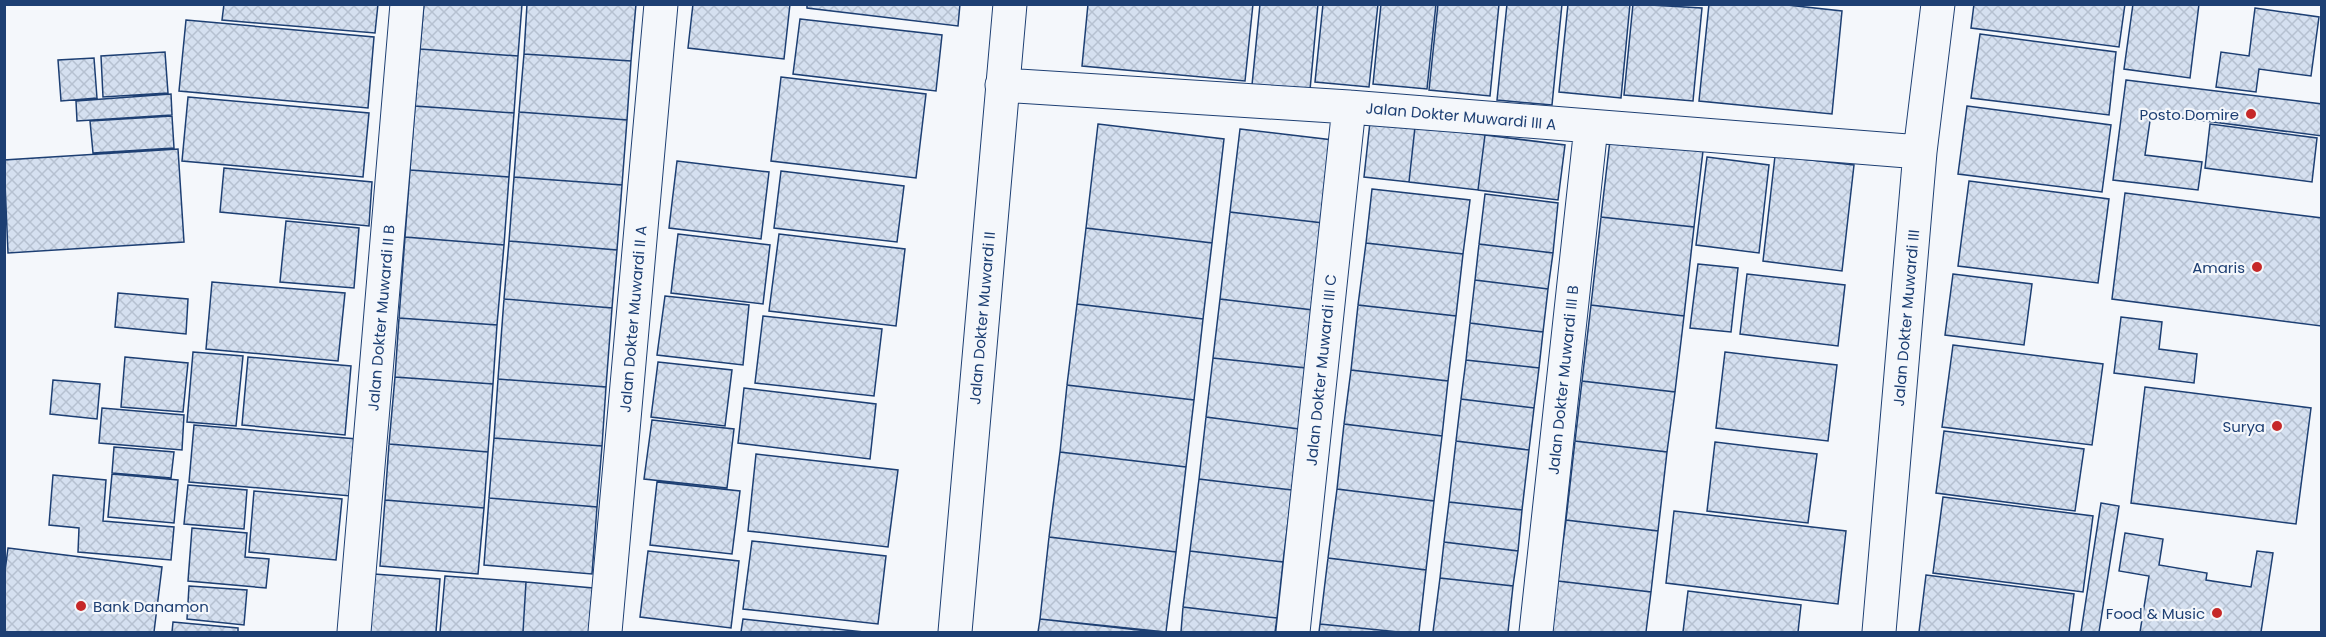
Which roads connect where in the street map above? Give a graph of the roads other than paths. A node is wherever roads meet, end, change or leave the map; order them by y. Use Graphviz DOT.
graph roads {
  1 [pos="408,4"];
  2 [pos="661,4"];
  3 [pos="1010,4"];
  4 [pos="1938,4"];
  5 [pos="1002,85"];
  6 [pos="1349,107"];
  7 [pos="1591,127"];
  8 [pos="1920,152"];
  9 [pos="354,633"];
  10 [pos="605,633"];
  11 [pos="955,633"];
  12 [pos="1293,633"];
  13 [pos="1536,633"];
  14 [pos="1879,633"];
  1 -- 9 [label="street, Jalan Dokter Muwardi II B"];
  2 -- 10 [label="street, Jalan Dokter Muwardi II A"];
  3 -- 5 [label="street, Jalan Dokter Muwardi II"];
  4 -- 8 [label="street, Jalan Dokter Muwardi III"];
  5 -- 6 [label="street, Jalan Dokter Muwardi III A"];
  5 -- 11 [label="street, Jalan Dokter Muwardi II"];
  6 -- 7 [label="street, Jalan Dokter Muwardi III A"];
  6 -- 12 [label="street, Jalan Dokter Muwardi III C"];
  7 -- 8 [label="street, Jalan Dokter Muwardi III A"];
  7 -- 13 [label="street, Jalan Dokter Muwardi III B"];
  8 -- 14 [label="street, Jalan Dokter Muwardi III"];
}
